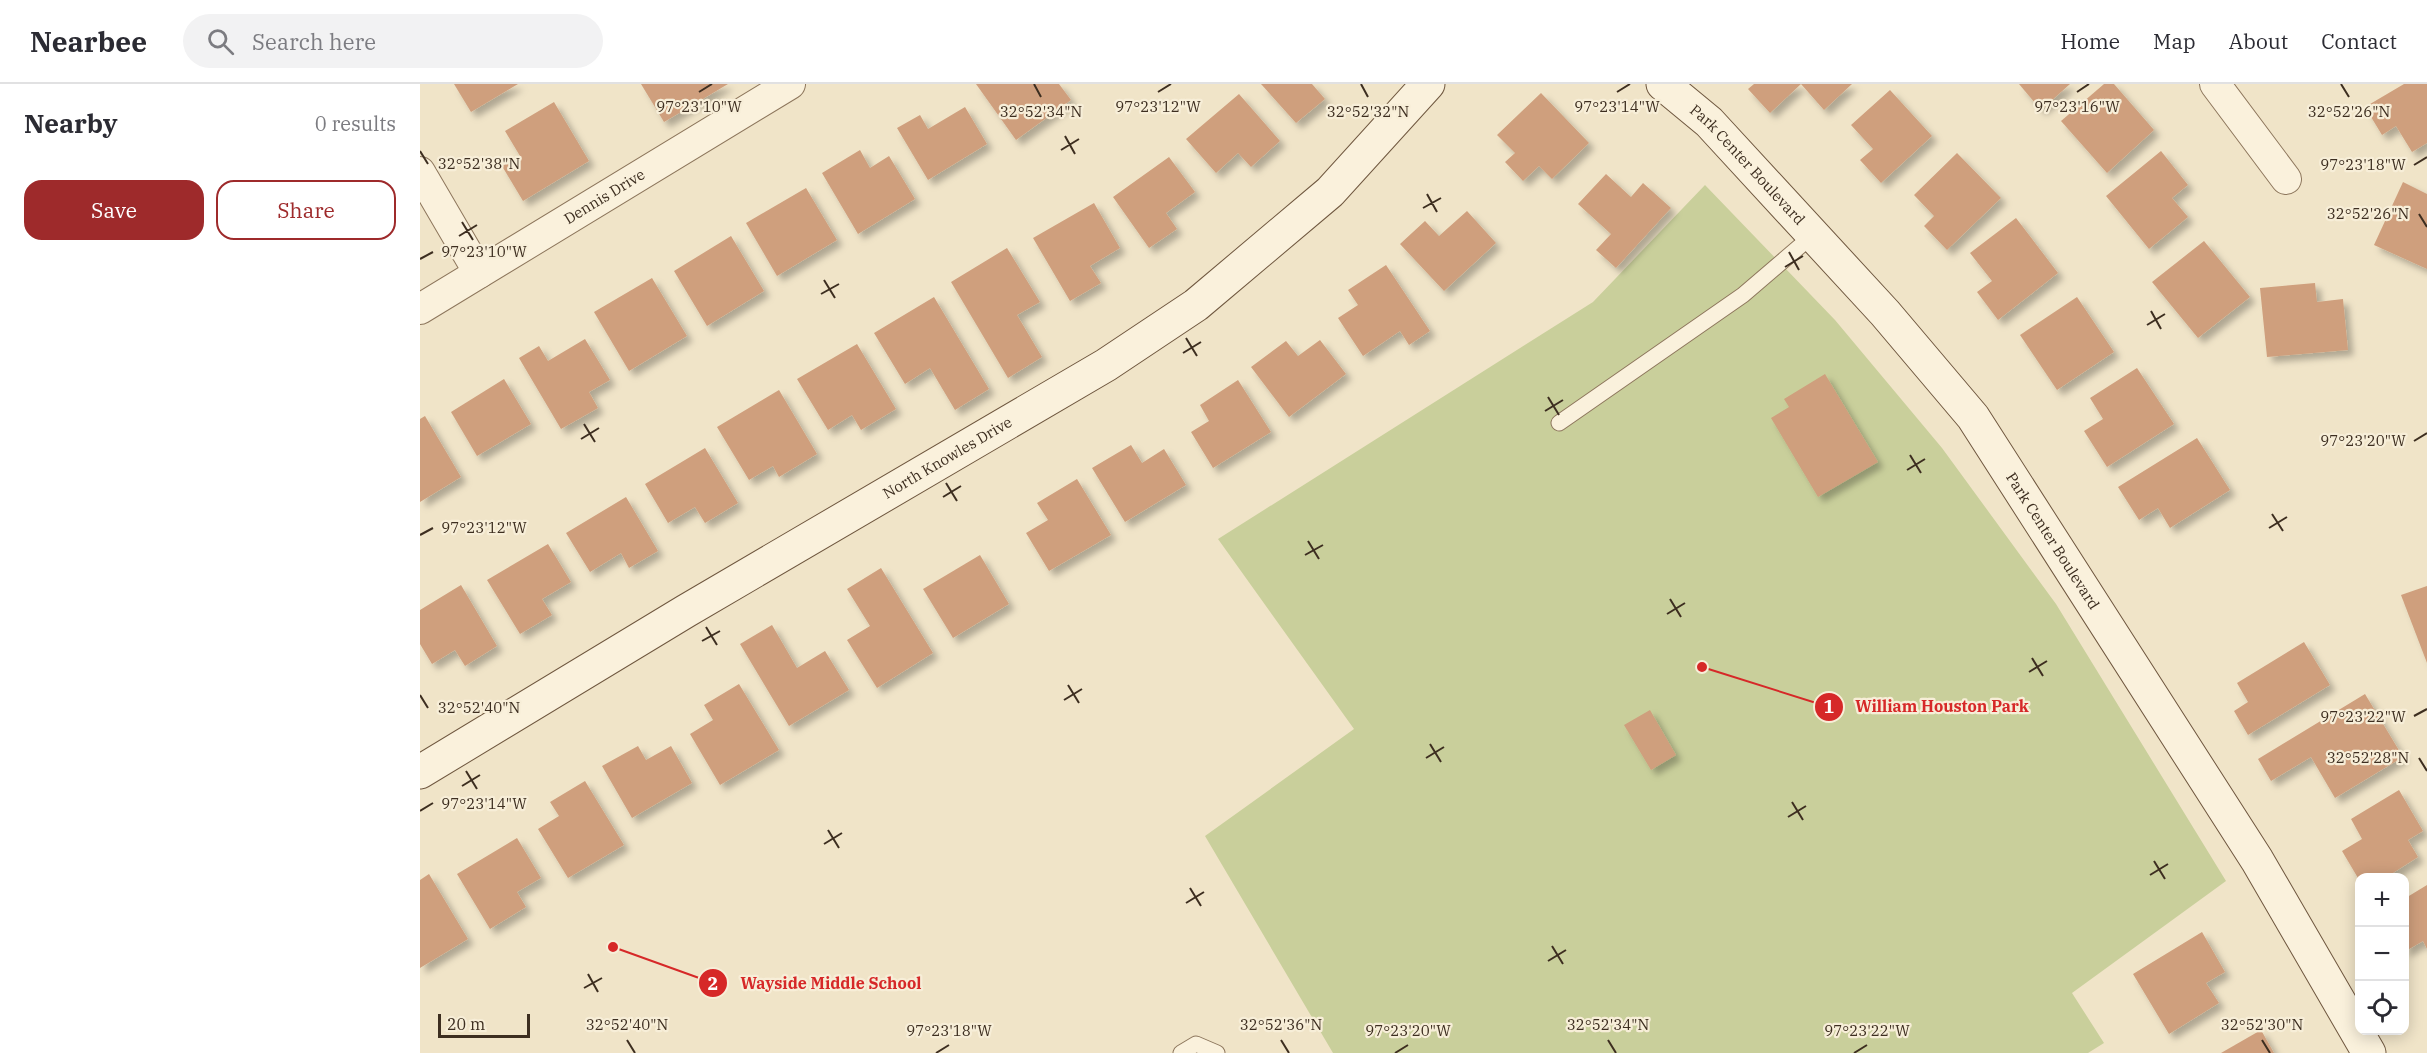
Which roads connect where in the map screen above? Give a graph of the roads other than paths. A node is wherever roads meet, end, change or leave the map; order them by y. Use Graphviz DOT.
graph roads {
  1 [pos="790,84"];
  2 [pos="1428,84"];
  3 [pos="1663,84"];
  4 [pos="2215,84"];
  5 [pos="420,172"];
  6 [pos="2286,179"];
  7 [pos="1813,234"];
  8 [pos="479,273"];
  9 [pos="420,309"];
  10 [pos="1559,423"];
  11 [pos="420,772"];
  12 [pos="1181,1053"];
  13 [pos="1217,1053"];
  14 [pos="2369,1053"];
  1 -- 8 [label="street, Dennis Drive"];
  2 -- 11 [label="street, North Knowles Drive"];
  3 -- 7 [label="street, Park Center Boulevard"];
  4 -- 6 [label="street"];
  5 -- 8 [label="street"];
  7 -- 10 [label="lane"];
  7 -- 14 [label="street, Park Center Boulevard"];
  8 -- 9 [label="street, Dennis Drive"];
  12 -- 13 [label="lane"];
}
